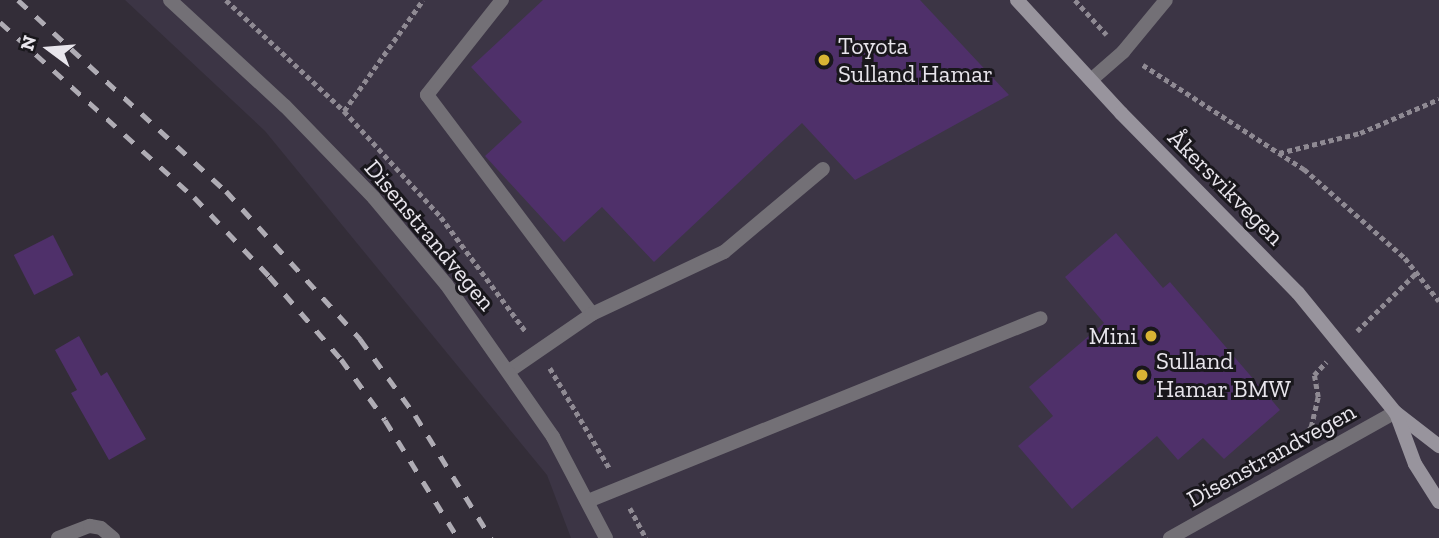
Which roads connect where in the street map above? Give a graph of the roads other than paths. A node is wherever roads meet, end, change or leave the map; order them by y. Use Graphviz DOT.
graph roads {
  1 [pos="170,0"];
  2 [pos="502,0"];
  3 [pos="1017,0"];
  4 [pos="1166,0"];
  5 [pos="1091,80"];
  6 [pos="823,169"];
  7 [pos="592,314"];
  8 [pos="1040,318"];
  9 [pos="509,371"];
  10 [pos="1395,412"];
  11 [pos="1439,446"];
  12 [pos="588,501"];
  13 [pos="1439,502"];
  14 [pos="58,538"];
  15 [pos="113,538"];
  16 [pos="606,538"];
  17 [pos="1170,538"];
  1 -- 9 [label="street, Disenstrandvegen"];
  2 -- 7 [label="street"];
  3 -- 5 [label="street, Åkersvikvegen"];
  4 -- 5 [label="street"];
  5 -- 10 [label="street, Åkersvikvegen"];
  6 -- 7 [label="street"];
  7 -- 9 [label="street"];
  8 -- 12 [label="street"];
  9 -- 12 [label="street, Disenstrandvegen"];
  10 -- 11 [label="street, Åkersvikvegen"];
  10 -- 13 [label="street, Åkersvikvegen"];
  10 -- 17 [label="street, Disenstrandvegen"];
  12 -- 16 [label="street, Disenstrandvegen"];
  14 -- 15 [label="street"];
}
